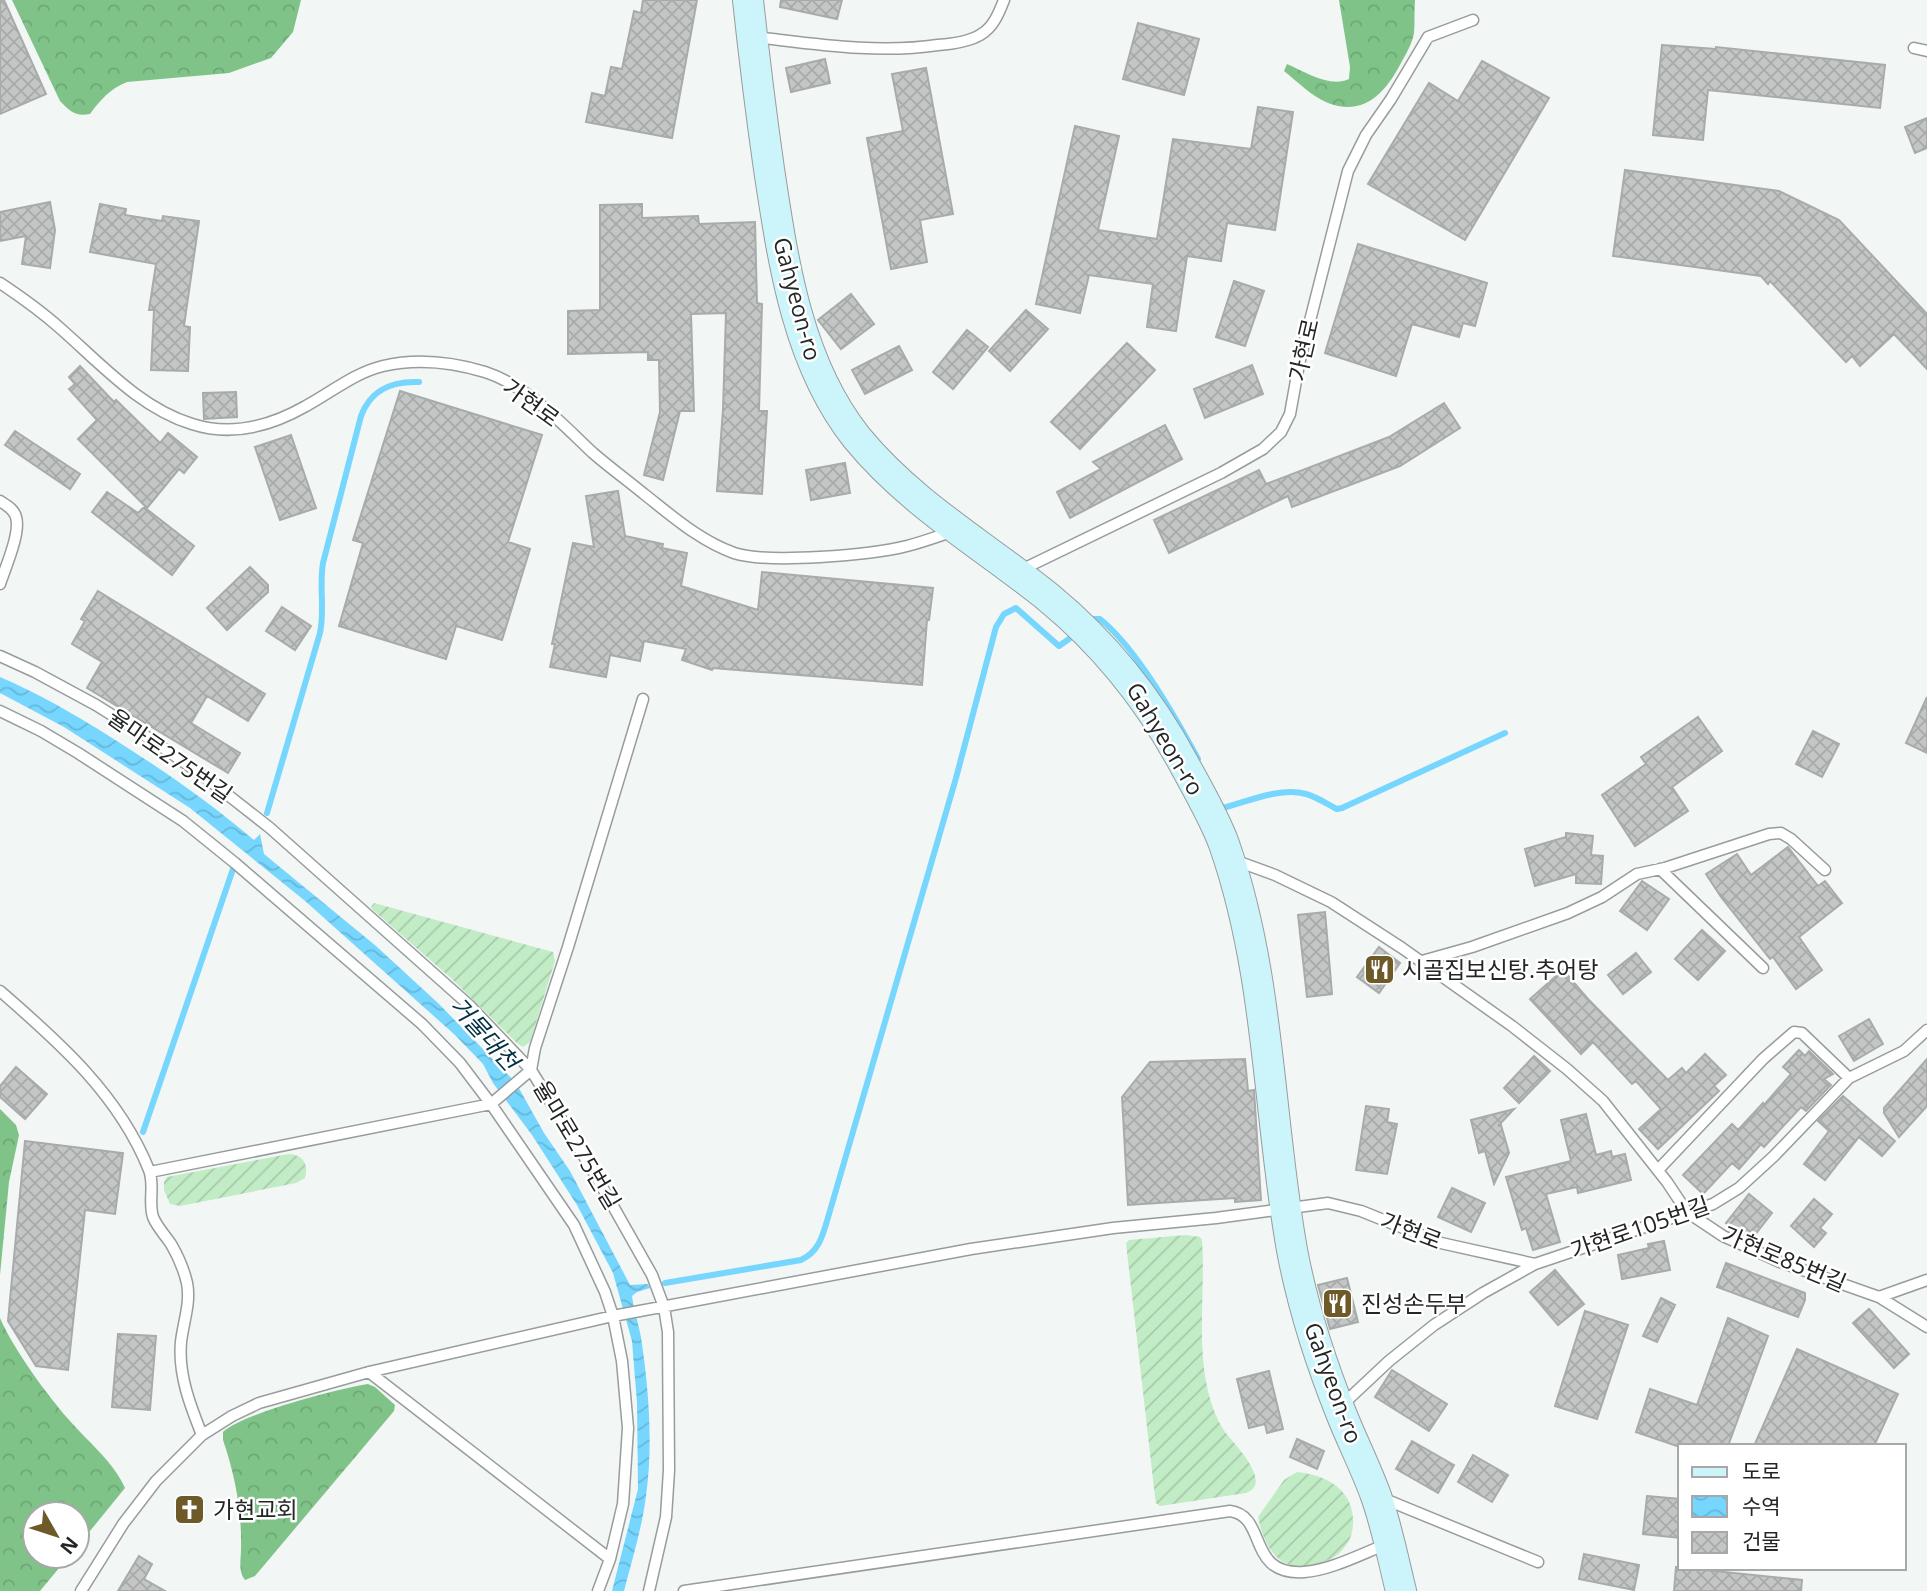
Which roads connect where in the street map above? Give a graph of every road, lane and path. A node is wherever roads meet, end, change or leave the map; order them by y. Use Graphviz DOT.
graph roads {
  1 [pos="748,0"];
  2 [pos="1004,0"];
  3 [pos="1473,20"];
  4 [pos="752,37"];
  5 [pos="1914,48"];
  6 [pos="1927,51"];
  7 [pos="0,284"];
  8 [pos="0,500"];
  9 [pos="957,530"];
  10 [pos="1015,573"];
  11 [pos="0,584"];
  12 [pos="0,656"];
  13 [pos="643,699"];
  14 [pos="0,711"];
  15 [pos="1228,858"];
  16 [pos="1660,870"];
  17 [pos="1825,870"];
  18 [pos="1422,961"];
  19 [pos="1763,968"];
  20 [pos="0,990"];
  21 [pos="1927,1030"];
  22 [pos="531,1070"];
  23 [pos="1849,1078"];
  24 [pos="491,1104"];
  25 [pos="1658,1170"];
  26 [pos="150,1172"];
  27 [pos="1287,1208"];
  28 [pos="1687,1212"];
  29 [pos="1535,1264"];
  30 [pos="1927,1280"];
  31 [pos="1879,1297"];
  32 [pos="664,1307"];
  33 [pos="613,1316"];
  34 [pos="1927,1327"];
  35 [pos="369,1372"];
  36 [pos="1339,1407"];
  37 [pos="202,1435"];
  38 [pos="1376,1496"];
  39 [pos="1390,1543"];
  40 [pos="610,1559"];
  41 [pos="1538,1562"];
  42 [pos="81,1591"];
  43 [pos="598,1591"];
  44 [pos="649,1591"];
  45 [pos="684,1591"];
  46 [pos="1401,1591"];
  1 -- 4 [label="street, Gahyeon-ro"];
  2 -- 4 [label="lane"];
  3 -- 10 [label="lane, 가현로"];
  4 -- 9 [label="street, Gahyeon-ro"];
  5 -- 6 [label="lane"];
  7 -- 9 [label="lane, 가현로"];
  8 -- 11 [label="lane"];
  9 -- 10 [label="street, Gahyeon-ro"];
  10 -- 15 [label="street, Gahyeon-ro"];
  12 -- 22 [label="lane, 율마로275번길"];
  13 -- 22 [label="lane"];
  14 -- 24 [label="lane"];
  15 -- 18 [label="lane, 가현로85번길"];
  15 -- 27 [label="street, Gahyeon-ro"];
  16 -- 17 [label="lane"];
  16 -- 18 [label="lane"];
  16 -- 19 [label="lane"];
  18 -- 25 [label="lane, 가현로85번길"];
  20 -- 26 [label="lane"];
  21 -- 23 [label="lane, 가현로105번길"];
  22 -- 24 [label="lane"];
  22 -- 32 [label="lane, 율마로275번길"];
  23 -- 25 [label="lane"];
  23 -- 28 [label="lane, 가현로105번길"];
  24 -- 26 [label="lane"];
  24 -- 33 [label="lane"];
  25 -- 28 [label="lane, 가현로85번길"];
  26 -- 37 [label="lane"];
  27 -- 29 [label="lane, 가현로"];
  27 -- 32 [label="lane, 가현로"];
  27 -- 36 [label="street, Gahyeon-ro"];
  28 -- 29 [label="lane, 가현로105번길"];
  28 -- 31 [label="lane, 가현로85번길"];
  29 -- 36 [label="lane, 가현로105번길"];
  30 -- 31 [label="lane"];
  31 -- 34 [label="lane, 가현로85번길"];
  32 -- 33 [label="lane, 가현로"];
  32 -- 44 [label="lane, 율마로275번길"];
  33 -- 35 [label="lane, 가현로"];
  33 -- 40 [label="lane"];
  35 -- 37 [label="lane, 가현로"];
  35 -- 40 [label="lane"];
  36 -- 38 [label="street, Gahyeon-ro"];
  37 -- 42 [label="lane, 가현로"];
  38 -- 39 [label="street, Gahyeon-ro"];
  38 -- 41 [label="lane"];
  39 -- 45 [label="lane"];
  39 -- 46 [label="street, Gahyeon-ro"];
  40 -- 43 [label="lane"];
}
